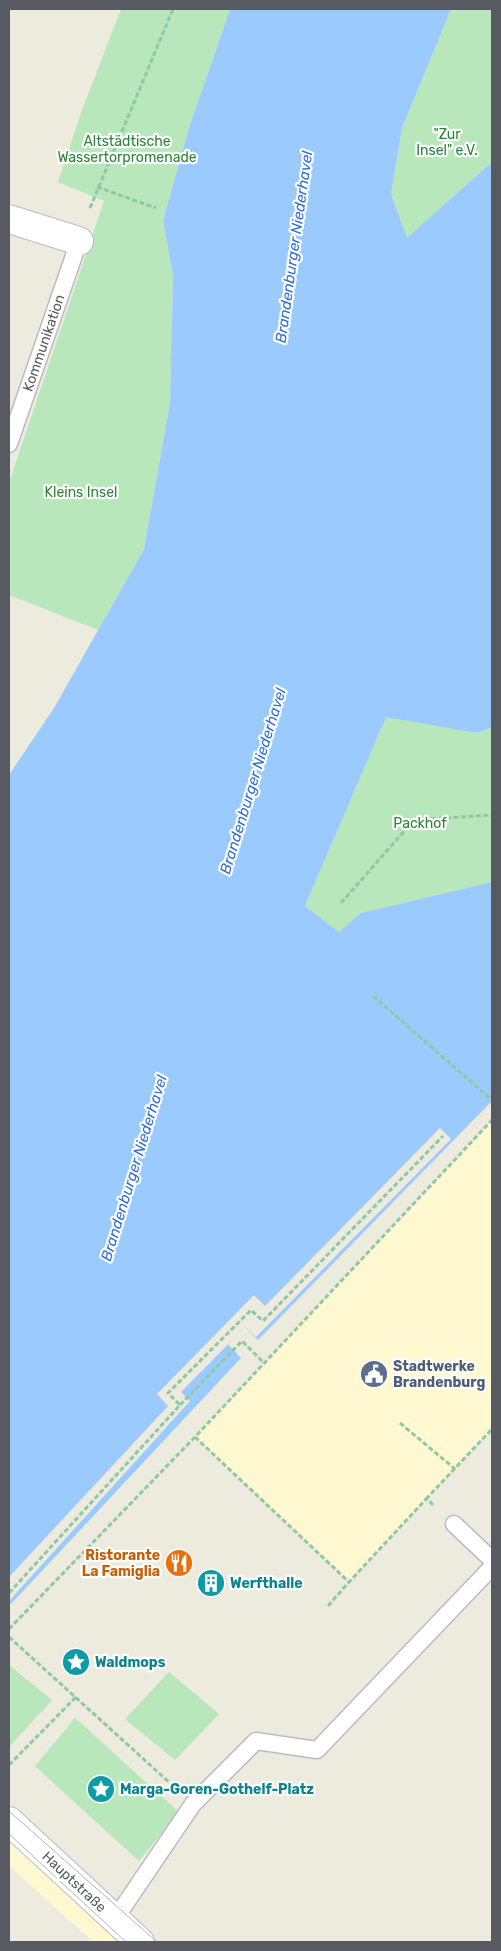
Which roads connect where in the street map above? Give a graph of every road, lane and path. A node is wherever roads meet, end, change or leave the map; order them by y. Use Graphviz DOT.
graph roads {
  1 [pos="173,9"];
  2 [pos="97,186"];
  3 [pos="156,208"];
  4 [pos="9,219"];
  5 [pos="79,242"];
  6 [pos="9,444"];
  7 [pos="492,815"];
  8 [pos="340,903"];
  9 [pos="373,996"];
  10 [pos="492,1100"];
  11 [pos="492,1120"];
  12 [pos="444,1136"];
  13 [pos="264,1363"];
  14 [pos="180,1406"];
  15 [pos="400,1423"];
  16 [pos="492,1429"];
  17 [pos="195,1438"];
  18 [pos="455,1469"];
  19 [pos="427,1498"];
  20 [pos="454,1524"];
  21 [pos="492,1560"];
  22 [pos="492,1567"];
  23 [pos="349,1582"];
  24 [pos="9,1593"];
  25 [pos="328,1606"];
  26 [pos="9,1629"];
  27 [pos="9,1637"];
  28 [pos="76,1697"];
  29 [pos="9,1765"];
  30 [pos="193,1804"];
  31 [pos="9,1821"];
  32 [pos="115,1919"];
  33 [pos="140,1942"];
  1 -- 2 [label="path"];
  2 -- 3 [label="path"];
  2 -- 5 [label="path"];
  4 -- 5 [label="street"];
  5 -- 6 [label="lane, Kommunikation"];
  7 -- 8 [label="path"];
  9 -- 10 [label="path"];
  11 -- 13 [label="path"];
  12 -- 14 [label="path"];
  13 -- 14 [label="path"];
  13 -- 17 [label="path"];
  14 -- 24 [label="path"];
  15 -- 18 [label="path"];
  16 -- 18 [label="path"];
  17 -- 23 [label="path"];
  17 -- 26 [label="path"];
  18 -- 19 [label="path"];
  19 -- 20 [label="path"];
  19 -- 23 [label="path"];
  20 -- 21 [label="lane"];
  22 -- 30 [label="lane"];
  23 -- 25 [label="path"];
  27 -- 28 [label="path"];
  28 -- 29 [label="path"];
  28 -- 30 [label="path"];
  30 -- 32 [label="lane"];
  31 -- 32 [label="street, Hauptstraße"];
  32 -- 33 [label="street, Hauptstraße"];
}
